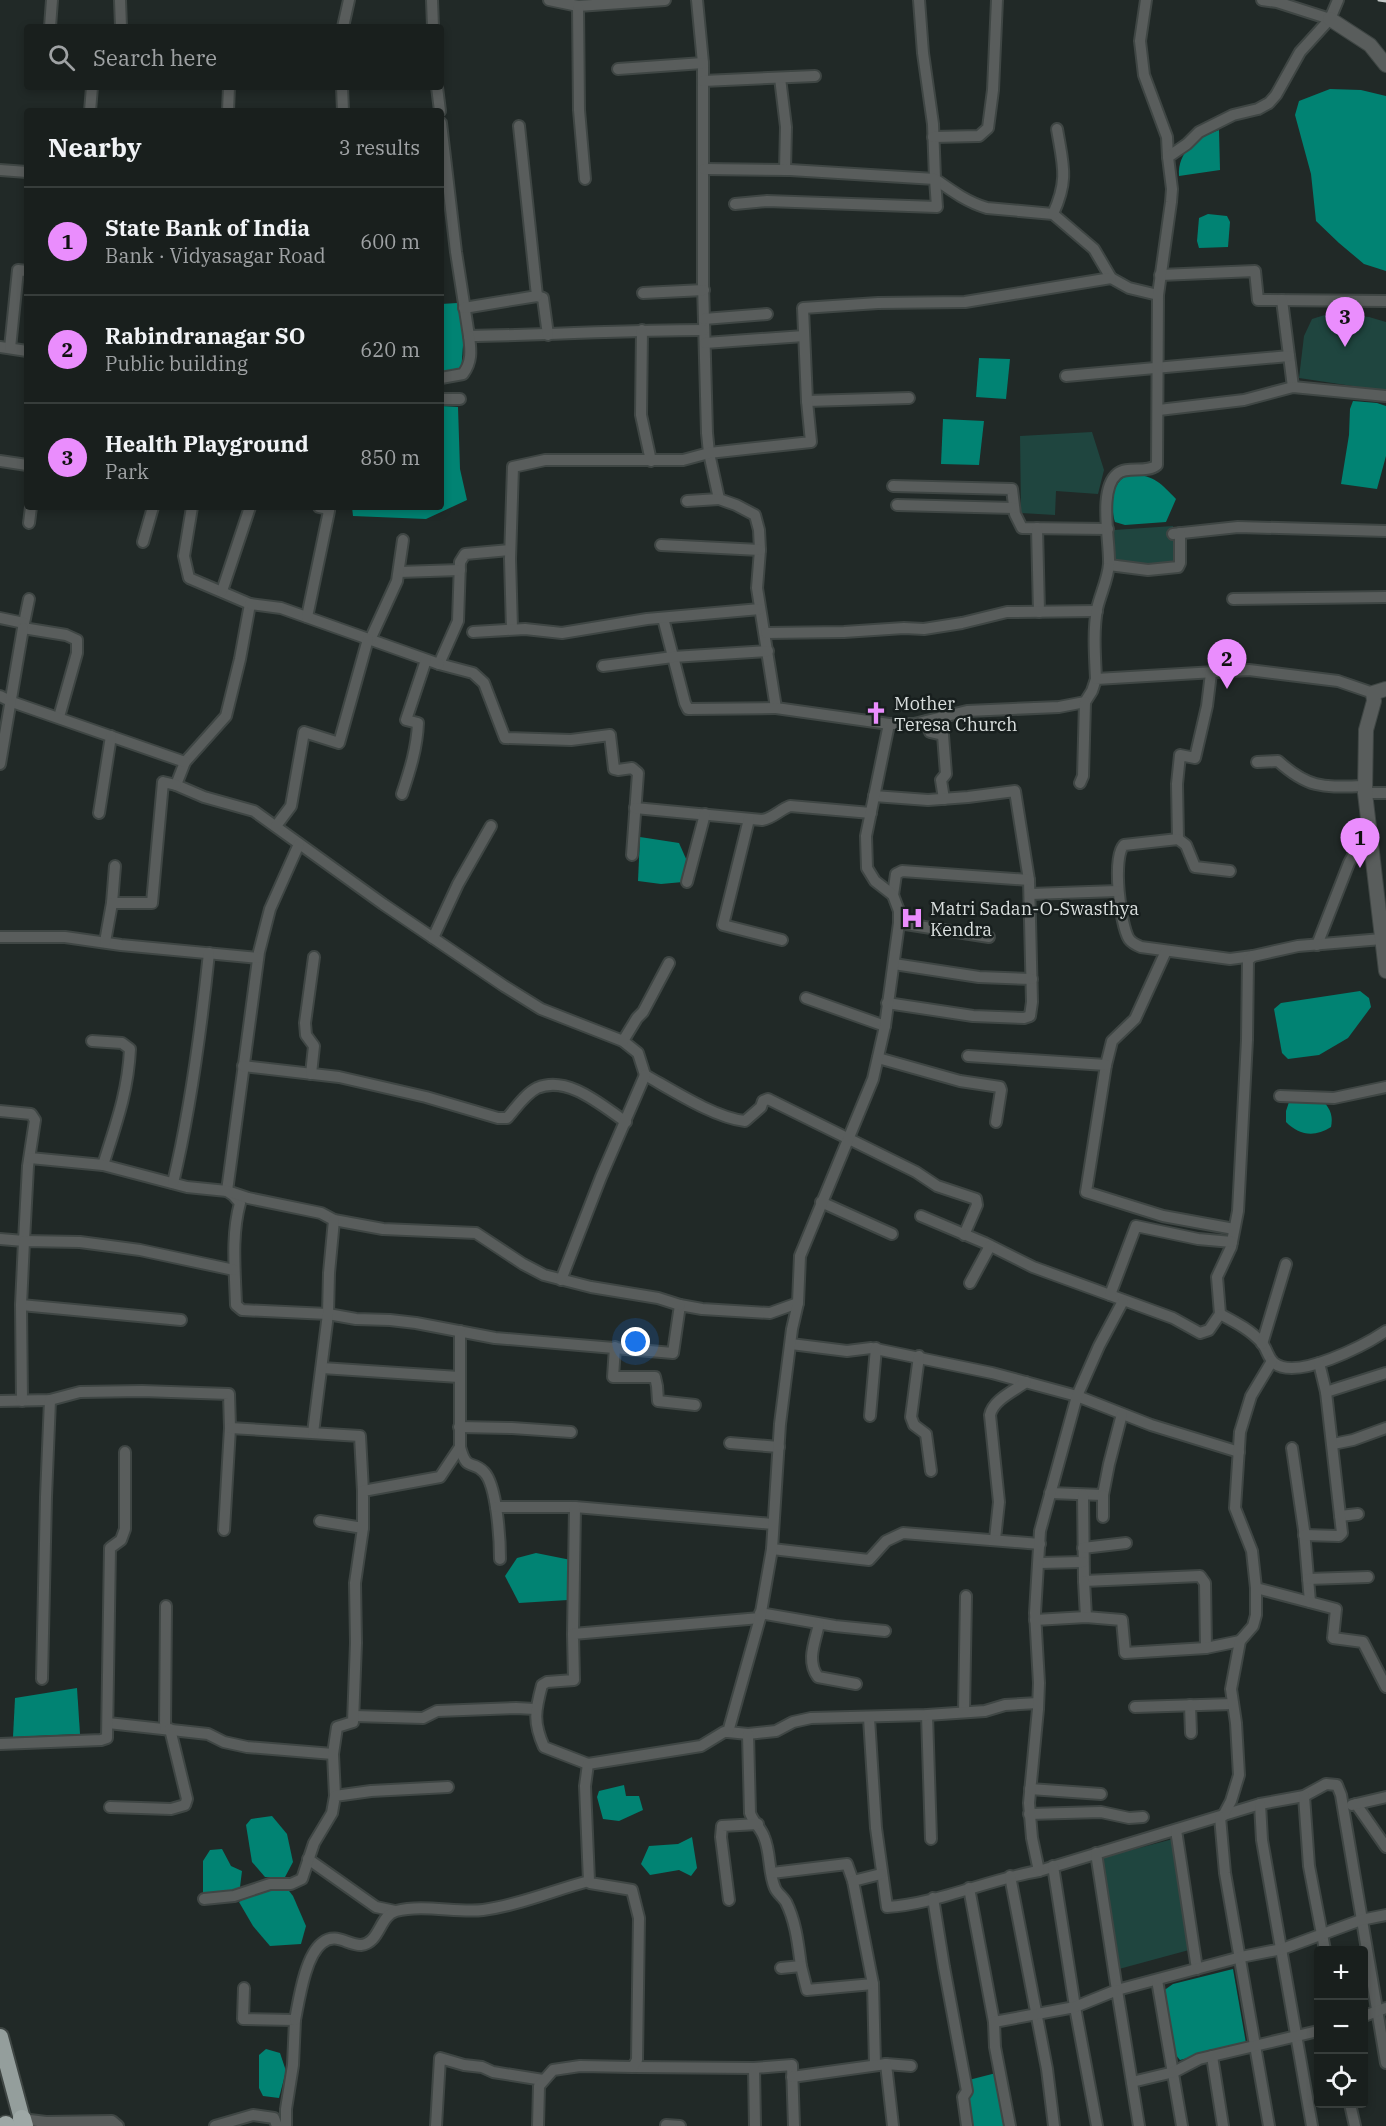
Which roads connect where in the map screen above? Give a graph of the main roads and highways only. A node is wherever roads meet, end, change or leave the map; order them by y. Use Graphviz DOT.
graph roads {
  1 [pos="0,2037"];
  2 [pos="6,2078"];
  3 [pos="11,2123"];
  1 -- 2 [label="highway"];
  2 -- 3 [label="highway"];
}
